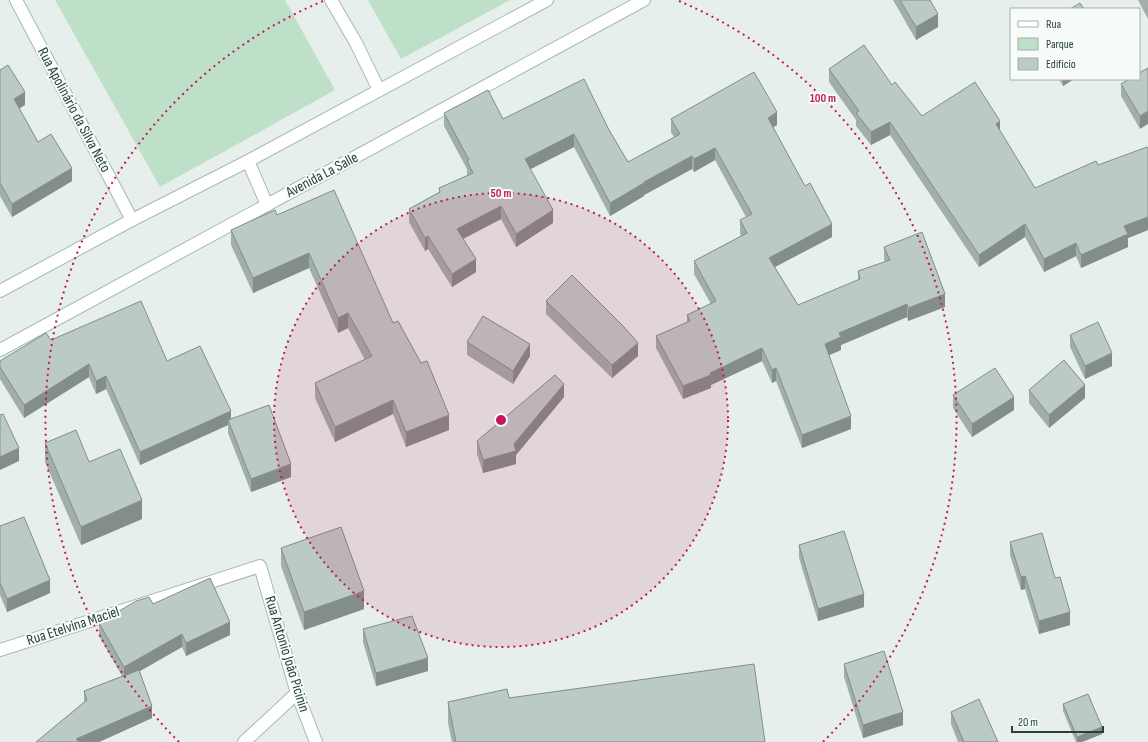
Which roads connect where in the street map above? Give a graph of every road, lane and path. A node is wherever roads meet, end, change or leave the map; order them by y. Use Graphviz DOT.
graph roads {
  1 [pos="16,0"];
  2 [pos="332,0"];
  3 [pos="547,0"];
  4 [pos="644,0"];
  5 [pos="379,90"];
  6 [pos="248,161"];
  7 [pos="267,205"];
  8 [pos="132,220"];
  9 [pos="0,291"];
  10 [pos="0,350"];
  11 [pos="260,566"];
  12 [pos="0,650"];
  13 [pos="297,693"];
  14 [pos="244,742"];
  15 [pos="316,742"];
  1 -- 8 [label="main road, Rua Apolinário da Silva Neto"];
  2 -- 5 [label="main road"];
  3 -- 5 [label="main road"];
  4 -- 7 [label="main road, Avenida La Salle"];
  5 -- 6 [label="main road"];
  6 -- 7 [label="main road"];
  6 -- 8 [label="main road"];
  7 -- 10 [label="main road, Avenida La Salle"];
  8 -- 9 [label="main road"];
  11 -- 12 [label="main road, Rua Etelvina Maciel"];
  11 -- 13 [label="main road, Rua Antonio João Picinin"];
  13 -- 14 [label="main road"];
  13 -- 15 [label="main road, Rua Antonio João Picinin"];
}
